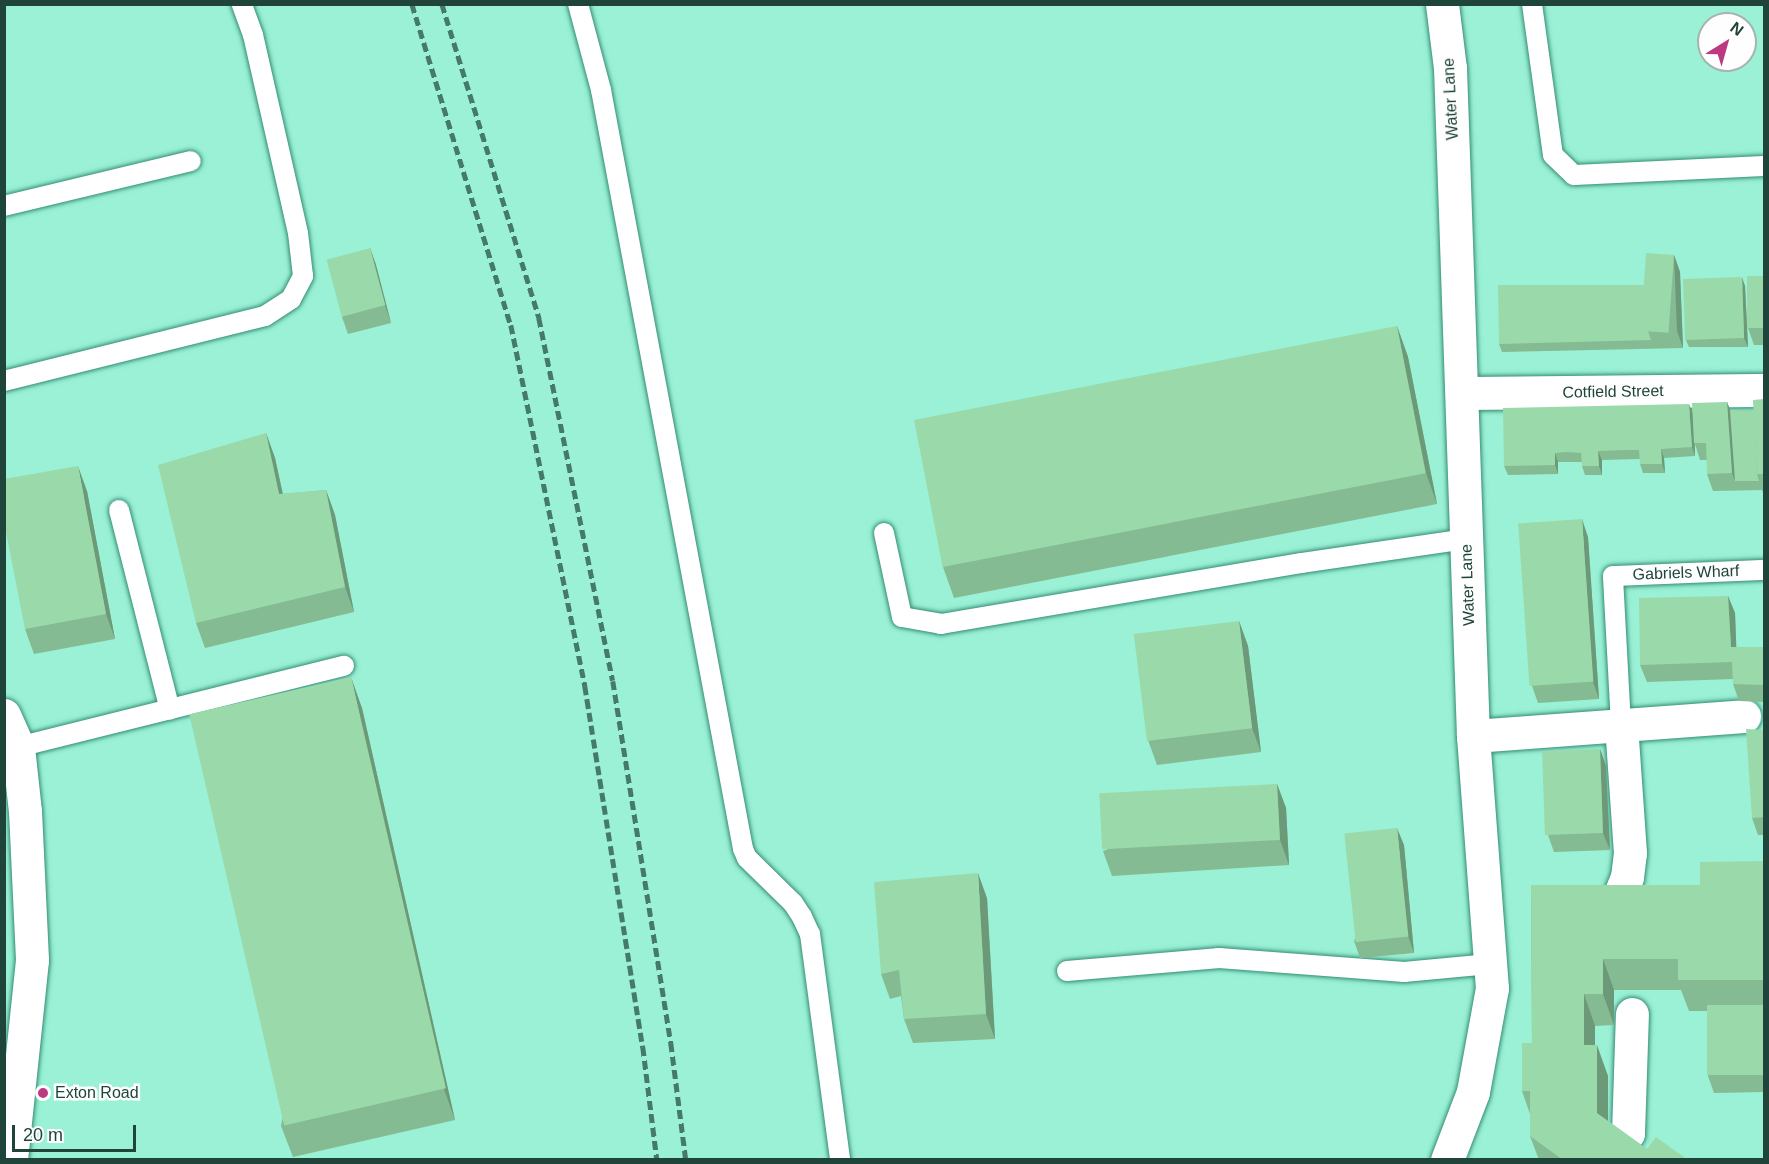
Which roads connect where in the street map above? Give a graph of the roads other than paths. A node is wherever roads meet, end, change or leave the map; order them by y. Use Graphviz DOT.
graph roads {
  1 [pos="242,4"];
  2 [pos="578,4"];
  3 [pos="1442,4"];
  4 [pos="1532,4"];
  5 [pos="191,161"];
  6 [pos="1764,166"];
  7 [pos="4,206"];
  8 [pos="4,381"];
  9 [pos="1764,390"];
  10 [pos="1462,393"];
  11 [pos="119,510"];
  12 [pos="884,533"];
  13 [pos="1467,539"];
  14 [pos="1764,570"];
  15 [pos="344,666"];
  16 [pos="170,710"];
  17 [pos="4,715"];
  18 [pos="1744,716"];
  19 [pos="1621,725"];
  20 [pos="1473,736"];
  21 [pos="18,747"];
  22 [pos="1616,904"];
  23 [pos="1490,964"];
  24 [pos="1067,971"];
  25 [pos="1632,1014"];
  26 [pos="1616,1149"];
  27 [pos="11,1160"];
  28 [pos="840,1160"];
  29 [pos="1447,1160"];
  1 -- 8 [label="lane"];
  2 -- 28 [label="lane"];
  3 -- 10 [label="street, Water Lane"];
  4 -- 6 [label="lane"];
  5 -- 7 [label="lane"];
  9 -- 10 [label="street, Cotfield Street"];
  10 -- 13 [label="street, Water Lane"];
  11 -- 16 [label="lane"];
  12 -- 13 [label="lane"];
  13 -- 20 [label="street, Water Lane"];
  14 -- 19 [label="lane, Gabriels Wharf"];
  15 -- 16 [label="lane"];
  16 -- 21 [label="lane"];
  17 -- 21 [label="street"];
  18 -- 19 [label="street"];
  19 -- 20 [label="street"];
  19 -- 22 [label="street, Gabriels Wharf"];
  20 -- 23 [label="street, Water Lane"];
  21 -- 27 [label="street"];
  23 -- 24 [label="lane"];
  23 -- 29 [label="street, Water Lane"];
  25 -- 26 [label="street"];
}
